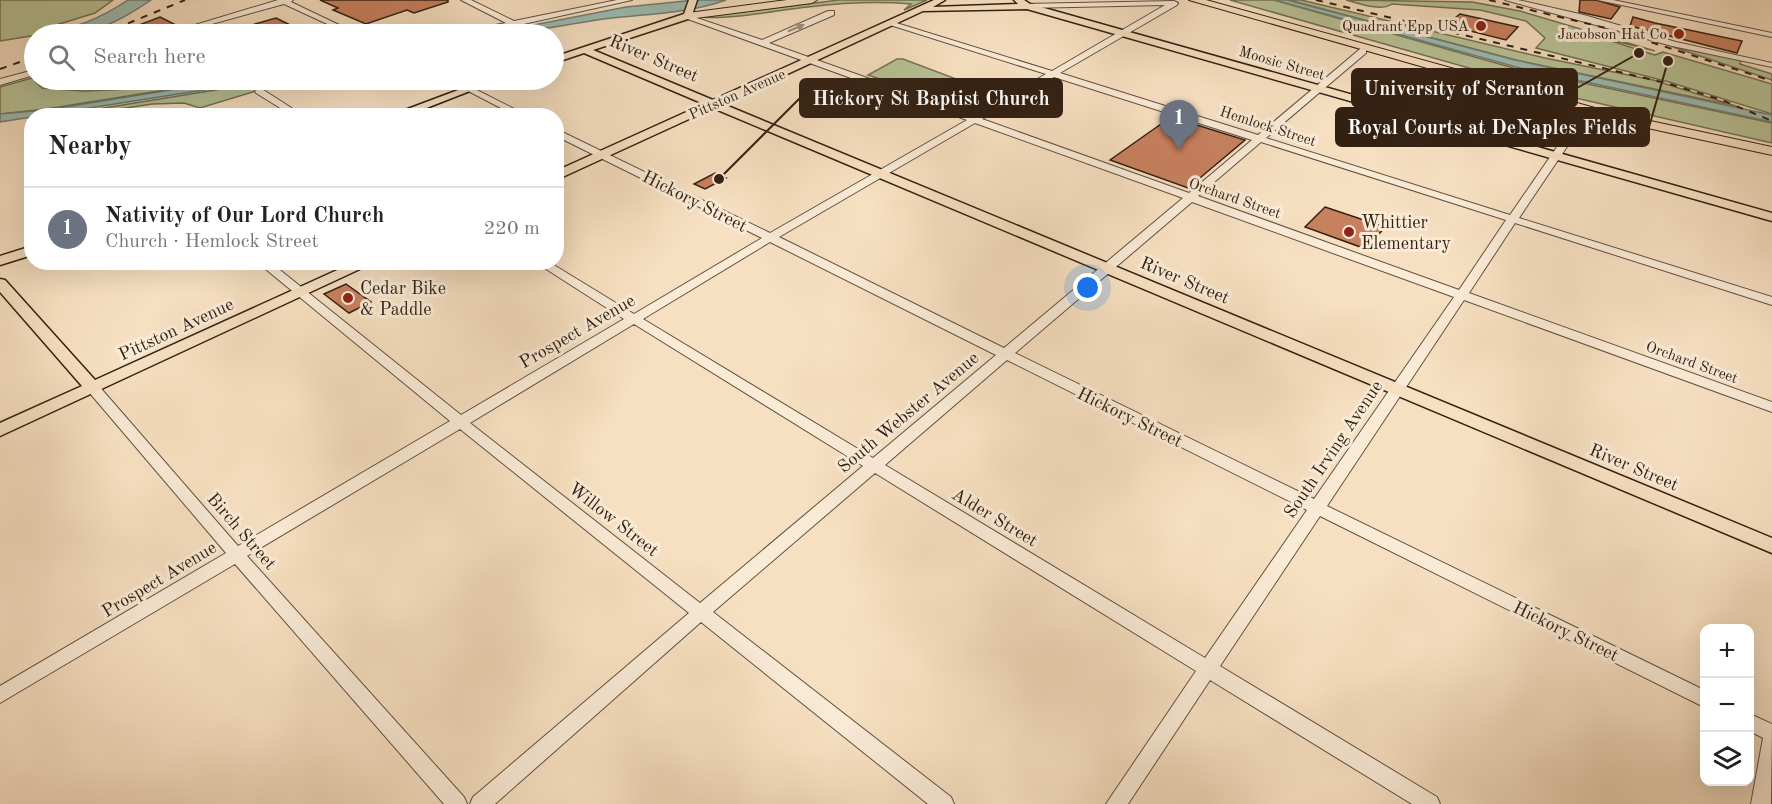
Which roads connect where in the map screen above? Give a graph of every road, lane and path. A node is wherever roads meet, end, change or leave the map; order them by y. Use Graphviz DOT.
graph roads {
  1 [pos="285,0"];
  2 [pos="465,0"];
  3 [pos="628,0"];
  4 [pos="795,0"];
  5 [pos="812,0"];
  6 [pos="940,0"];
  7 [pos="1194,0"];
  8 [pos="1209,0"];
  9 [pos="1215,0"];
  10 [pos="1509,0"];
  11 [pos="1602,0"];
  12 [pos="1661,0"];
  13 [pos="1023,2"];
  14 [pos="691,7"];
  15 [pos="918,10"];
  16 [pos="1248,10"];
  17 [pos="1653,11"];
  18 [pos="831,13"];
  19 [pos="893,23"];
  20 [pos="203,24"];
  21 [pos="334,24"];
  22 [pos="514,24"];
  23 [pos="520,24"];
  24 [pos="1122,33"];
  25 [pos="1772,35"];
  26 [pos="762,43"];
  27 [pos="584,50"];
  28 [pos="1363,51"];
  29 [pos="564,57"];
  30 [pos="811,60"];
  31 [pos="1772,65"];
  32 [pos="1053,74"];
  33 [pos="24,75"];
  34 [pos="0,82"];
  35 [pos="1318,89"];
  36 [pos="463,90"];
  37 [pos="472,90"];
  38 [pos="259,91"];
  39 [pos="715,104"];
  40 [pos="287,108"];
  41 [pos="415,108"];
  42 [pos="508,108"];
  43 [pos="1582,117"];
  44 [pos="973,120"];
  45 [pos="564,136"];
  46 [pos="1261,139"];
  47 [pos="1772,150"];
  48 [pos="603,155"];
  49 [pos="1554,156"];
  50 [pos="564,172"];
  51 [pos="880,174"];
  52 [pos="1190,198"];
  53 [pos="1772,217"];
  54 [pos="1512,219"];
  55 [pos="770,238"];
  56 [pos="24,253"];
  57 [pos="0,261"];
  58 [pos="1107,269"];
  59 [pos="272,270"];
  60 [pos="350,270"];
  61 [pos="553,270"];
  62 [pos="3,291"];
  63 [pos="300,293"];
  64 [pos="1461,294"];
  65 [pos="1772,301"];
  66 [pos="633,320"];
  67 [pos="1006,355"];
  68 [pos="93,388"];
  69 [pos="1397,390"];
  70 [pos="1772,407"];
  71 [pos="459,421"];
  72 [pos="0,430"];
  73 [pos="874,466"];
  74 [pos="1316,508"];
  75 [pos="1772,546"];
  76 [pos="236,554"];
  77 [pos="701,612"];
  78 [pos="1207,669"];
  79 [pos="0,695"];
  80 [pos="1700,697"];
  81 [pos="1754,724"];
  82 [pos="1772,733"];
  83 [pos="1772,739"];
  84 [pos="457,804"];
  85 [pos="480,804"];
  86 [pos="944,804"];
  87 [pos="1116,804"];
  88 [pos="1430,804"];
  89 [pos="1761,804"];
  1 -- 20 [label="street"];
  1 -- 21 [label="street"];
  2 -- 22 [label="street"];
  3 -- 23 [label="street"];
  4 -- 14 [label="highway"];
  5 -- 14 [label="highway"];
  6 -- 15 [label="main road, Pittston Avenue"];
  7 -- 47 [label="highway"];
  8 -- 16 [label="highway"];
  9 -- 16 [label="highway"];
  10 -- 31 [label="street"];
  11 -- 17 [label="street"];
  12 -- 17 [label="street"];
  13 -- 15 [label="main road, Moosic Street"];
  13 -- 24 [label="main road, Moosic Street"];
  13 -- 24 [label="street, Prospect Avenue"];
  14 -- 26 [label="street, Orchard Street"];
  14 -- 27 [label="main road"];
  15 -- 19 [label="main road, Pittston Avenue"];
  16 -- 47 [label="highway"];
  17 -- 25 [label="street"];
  26 -- 18 [label="street, one-way"];
  19 -- 30 [label="main road, Pittston Avenue"];
  19 -- 32 [label="street, Hemlock Street"];
  24 -- 32 [label="street, Prospect Avenue"];
  24 -- 35 [label="main road, Moosic Street"];
  26 -- 30 [label="street, Orchard Street"];
  27 -- 29 [label="main road"];
  27 -- 39 [label="main road, River Street"];
  28 -- 35 [label="street, South Webster Avenue"];
  30 -- 39 [label="main road, Pittston Avenue"];
  30 -- 44 [label="street, Orchard Street"];
  32 -- 44 [label="street, Prospect Avenue"];
  32 -- 46 [label="street, Hemlock Street"];
  33 -- 34 [label="street"];
  35 -- 46 [label="street, South Webster Avenue"];
  35 -- 49 [label="main road, Moosic Street"];
  36 -- 41 [label="main road"];
  37 -- 42 [label="street"];
  38 -- 40 [label="street"];
  39 -- 48 [label="main road, Pittston Avenue"];
  39 -- 51 [label="main road, River Street"];
  43 -- 49 [label="street, South Irving Avenue"];
  44 -- 51 [label="street, Prospect Avenue"];
  44 -- 52 [label="street, Orchard Street"];
  45 -- 48 [label="street, Hickory Street"];
  46 -- 52 [label="street, South Webster Avenue"];
  46 -- 54 [label="street, Hemlock Street"];
  48 -- 50 [label="main road, Pittston Avenue"];
  48 -- 55 [label="street, Hickory Street"];
  49 -- 53 [label="main road, Moosic Street"];
  49 -- 54 [label="street, South Irving Avenue"];
  51 -- 55 [label="street, Prospect Avenue"];
  51 -- 58 [label="main road, River Street"];
  52 -- 58 [label="street, South Webster Avenue"];
  52 -- 64 [label="street, Orchard Street"];
  54 -- 64 [label="street, South Irving Avenue"];
  54 -- 65 [label="street, Hemlock Street"];
  55 -- 66 [label="street, Prospect Avenue"];
  55 -- 67 [label="street, Hickory Street"];
  56 -- 57 [label="main road"];
  58 -- 67 [label="street, South Webster Avenue"];
  58 -- 69 [label="main road, River Street"];
  59 -- 63 [label="street, Willow Street"];
  60 -- 63 [label="main road, Pittston Avenue"];
  61 -- 66 [label="street, Alder Street"];
  62 -- 68 [label="main road, Birch Street"];
  63 -- 68 [label="main road, Pittston Avenue"];
  63 -- 71 [label="street, Willow Street"];
  64 -- 69 [label="street, South Irving Avenue"];
  64 -- 70 [label="street, Orchard Street"];
  66 -- 71 [label="street, Prospect Avenue"];
  66 -- 73 [label="street, Alder Street"];
  67 -- 73 [label="street, South Webster Avenue"];
  67 -- 74 [label="street, Hickory Street"];
  68 -- 72 [label="main road, Pittston Avenue"];
  68 -- 76 [label="street, Birch Street"];
  69 -- 74 [label="street, South Irving Avenue"];
  69 -- 75 [label="main road, River Street"];
  71 -- 76 [label="street, Prospect Avenue"];
  71 -- 77 [label="street, Willow Street"];
  73 -- 77 [label="street, South Webster Avenue"];
  73 -- 78 [label="street, Alder Street"];
  74 -- 78 [label="street, South Irving Avenue"];
  74 -- 80 [label="street, Hickory Street"];
  76 -- 79 [label="street, Prospect Avenue"];
  76 -- 84 [label="street, Birch Street"];
  77 -- 85 [label="street, South Webster Avenue"];
  77 -- 86 [label="street, Willow Street"];
  78 -- 87 [label="street, South Irving Avenue"];
  78 -- 88 [label="street, Alder Street"];
  81 -- 82 [label="street"];
  83 -- 89 [label="street"];
}
